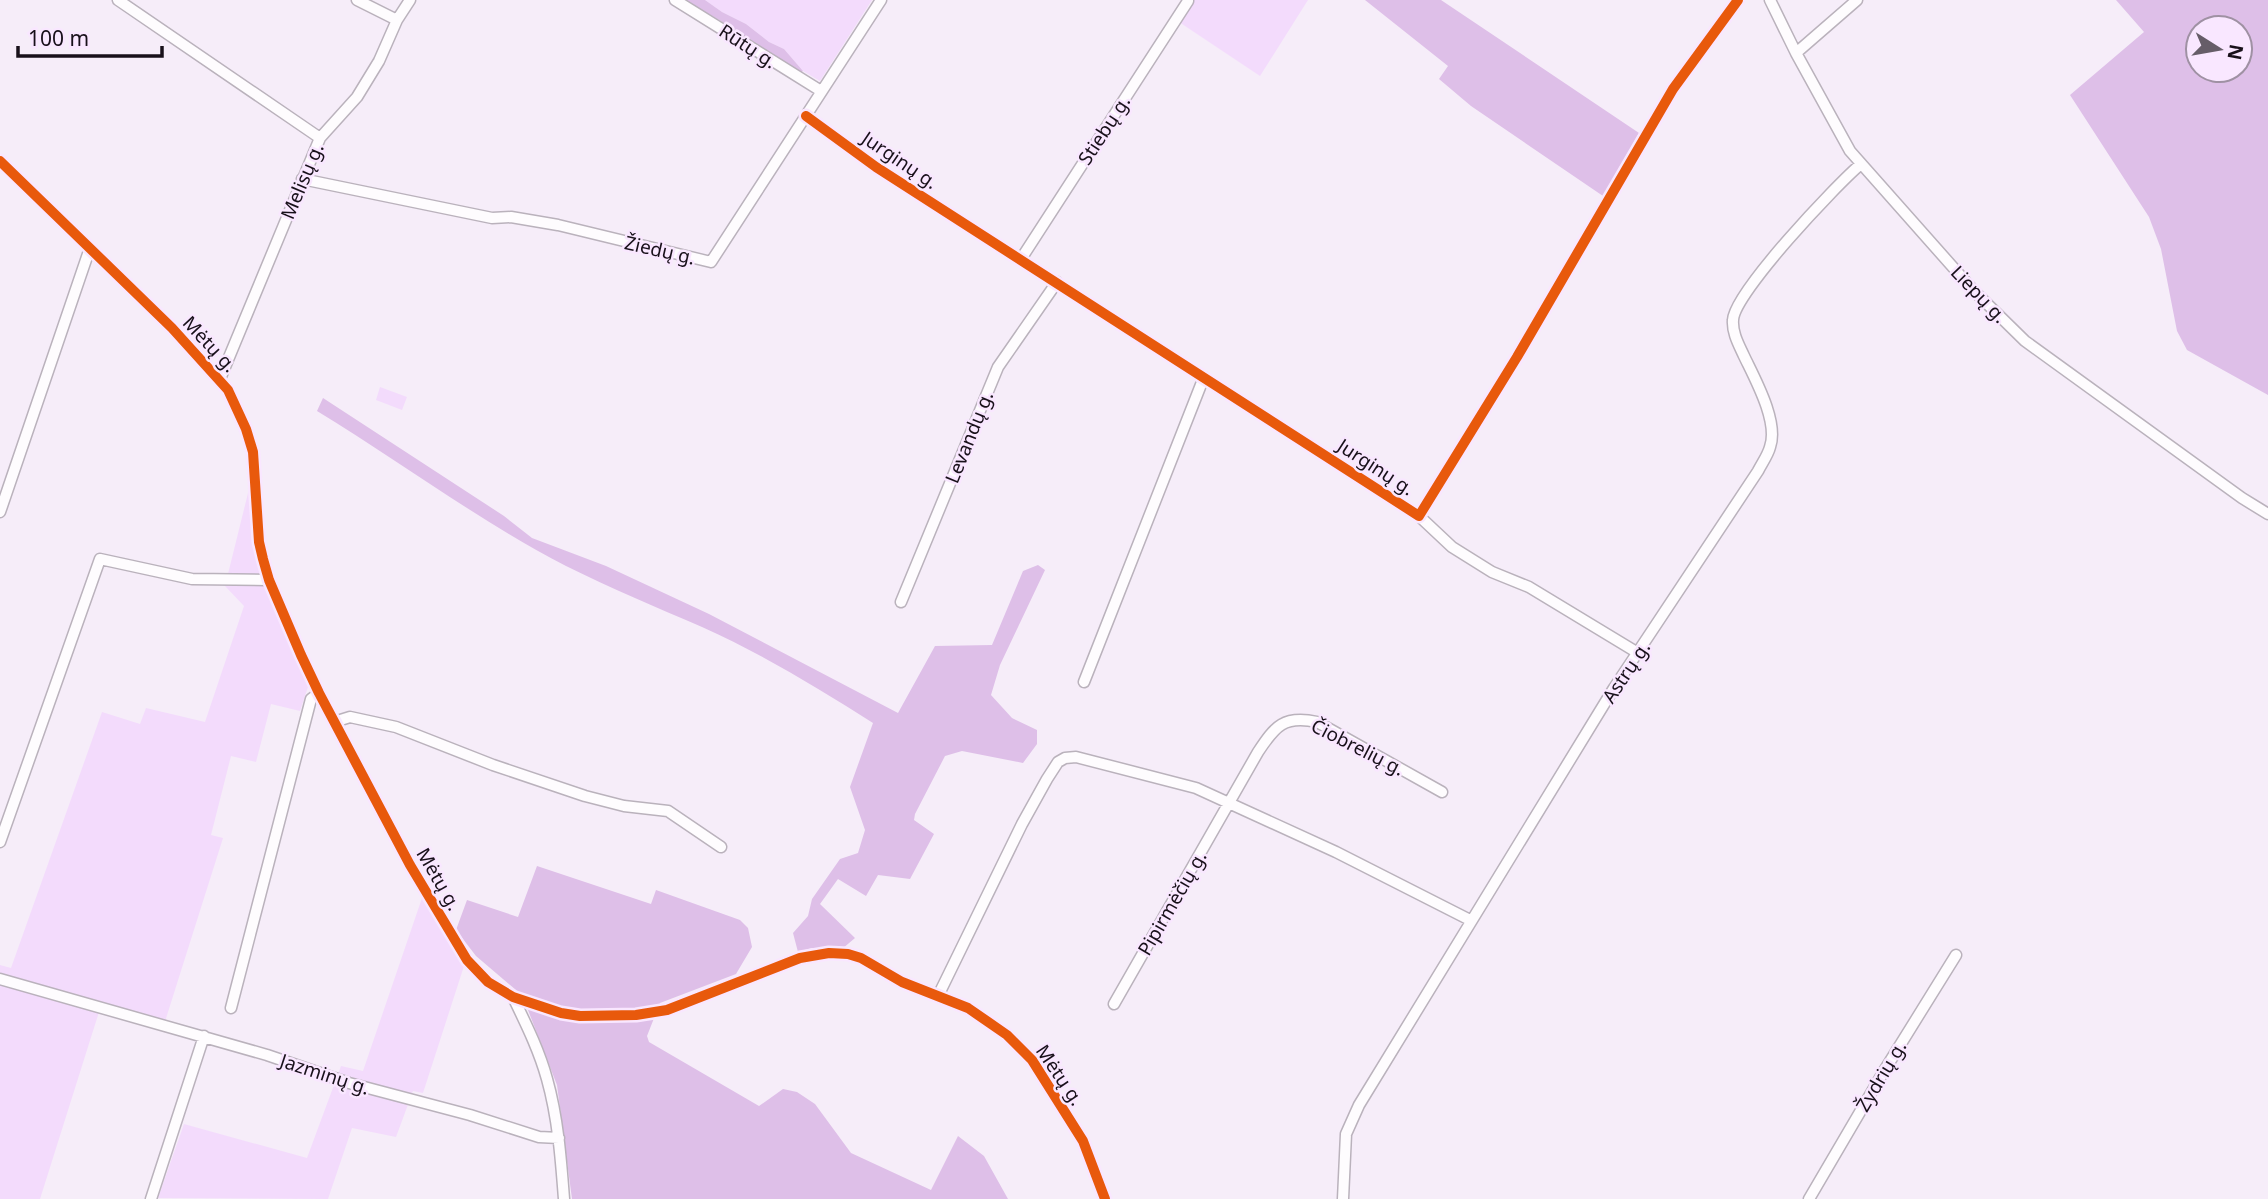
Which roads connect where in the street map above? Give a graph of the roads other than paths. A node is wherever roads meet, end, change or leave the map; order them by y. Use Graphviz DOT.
graph roads {
  1 [pos="118,0"];
  2 [pos="357,0"];
  3 [pos="410,0"];
  4 [pos="675,0"];
  5 [pos="881,0"];
  6 [pos="1738,0"];
  7 [pos="1770,0"];
  8 [pos="1857,0"];
  9 [pos="1188,2"];
  10 [pos="397,20"];
  11 [pos="1796,53"];
  12 [pos="821,91"];
  13 [pos="806,116"];
  14 [pos="320,138"];
  15 [pos="0,162"];
  16 [pos="1861,164"];
  17 [pos="302,179"];
  18 [pos="90,248"];
  19 [pos="1021,259"];
  20 [pos="1057,282"];
  21 [pos="1204,377"];
  22 [pos="220,379"];
  23 [pos="0,513"];
  24 [pos="2268,514"];
  25 [pos="1419,516"];
  26 [pos="269,580"];
  27 [pos="901,603"];
  28 [pos="1638,653"];
  29 [pos="1084,682"];
  30 [pos="318,693"];
  31 [pos="334,722"];
  32 [pos="1441,792"];
  33 [pos="1229,802"];
  34 [pos="0,842"];
  35 [pos="721,847"];
  36 [pos="1471,920"];
  37 [pos="1956,955"];
  38 [pos="0,979"];
  39 [pos="938,996"];
  40 [pos="513,998"];
  41 [pos="1114,1004"];
  42 [pos="231,1008"];
  43 [pos="204,1036"];
  44 [pos="559,1139"];
  45 [pos="151,1199"];
  46 [pos="564,1199"];
  47 [pos="1105,1199"];
  48 [pos="1343,1199"];
  49 [pos="1809,1199"];
  1 -- 14 [label="street"];
  2 -- 10 [label="street"];
  3 -- 10 [label="street, Melisų g."];
  4 -- 12 [label="street, Rūtų g."];
  5 -- 12 [label="street, Žiedų g."];
  6 -- 25 [label="street, Jurginų g."];
  7 -- 11 [label="street, Liepų g."];
  8 -- 11 [label="street"];
  9 -- 19 [label="street, Stiebų g."];
  10 -- 14 [label="street, Melisų g."];
  11 -- 16 [label="street, Liepų g."];
  12 -- 13 [label="street, Žiedų g."];
  13 -- 17 [label="street, Žiedų g."];
  13 -- 19 [label="street, Jurginų g."];
  14 -- 17 [label="street, Melisų g."];
  15 -- 18 [label="street, Mėtų g."];
  16 -- 24 [label="street, Liepų g."];
  16 -- 28 [label="street, Astrų g."];
  17 -- 22 [label="street, Melisų g."];
  18 -- 22 [label="street, Mėtų g."];
  18 -- 23 [label="street"];
  19 -- 20 [label="street, Jurginų g."];
  20 -- 21 [label="street, Jurginų g."];
  20 -- 27 [label="street, Levandų g."];
  21 -- 25 [label="street, Jurginų g."];
  21 -- 29 [label="street"];
  22 -- 26 [label="street, Mėtų g."];
  25 -- 28 [label="street"];
  26 -- 30 [label="street, Mėtų g."];
  26 -- 34 [label="street"];
  28 -- 36 [label="street, Astrų g."];
  30 -- 31 [label="street, Mėtų g."];
  30 -- 42 [label="street"];
  31 -- 35 [label="street"];
  31 -- 40 [label="street, Mėtų g."];
  32 -- 33 [label="street, Čiobrelių g."];
  33 -- 36 [label="street"];
  33 -- 39 [label="street"];
  33 -- 41 [label="street, Pipirmėčių g."];
  36 -- 48 [label="street, Astrų g."];
  37 -- 49 [label="street, Žydrių g."];
  38 -- 43 [label="street, Jazminų g."];
  39 -- 40 [label="street, Mėtų g."];
  39 -- 47 [label="street, Mėtų g."];
  40 -- 44 [label="street"];
  43 -- 44 [label="street, Jazminų g."];
  43 -- 45 [label="street"];
  44 -- 46 [label="street"];
}
